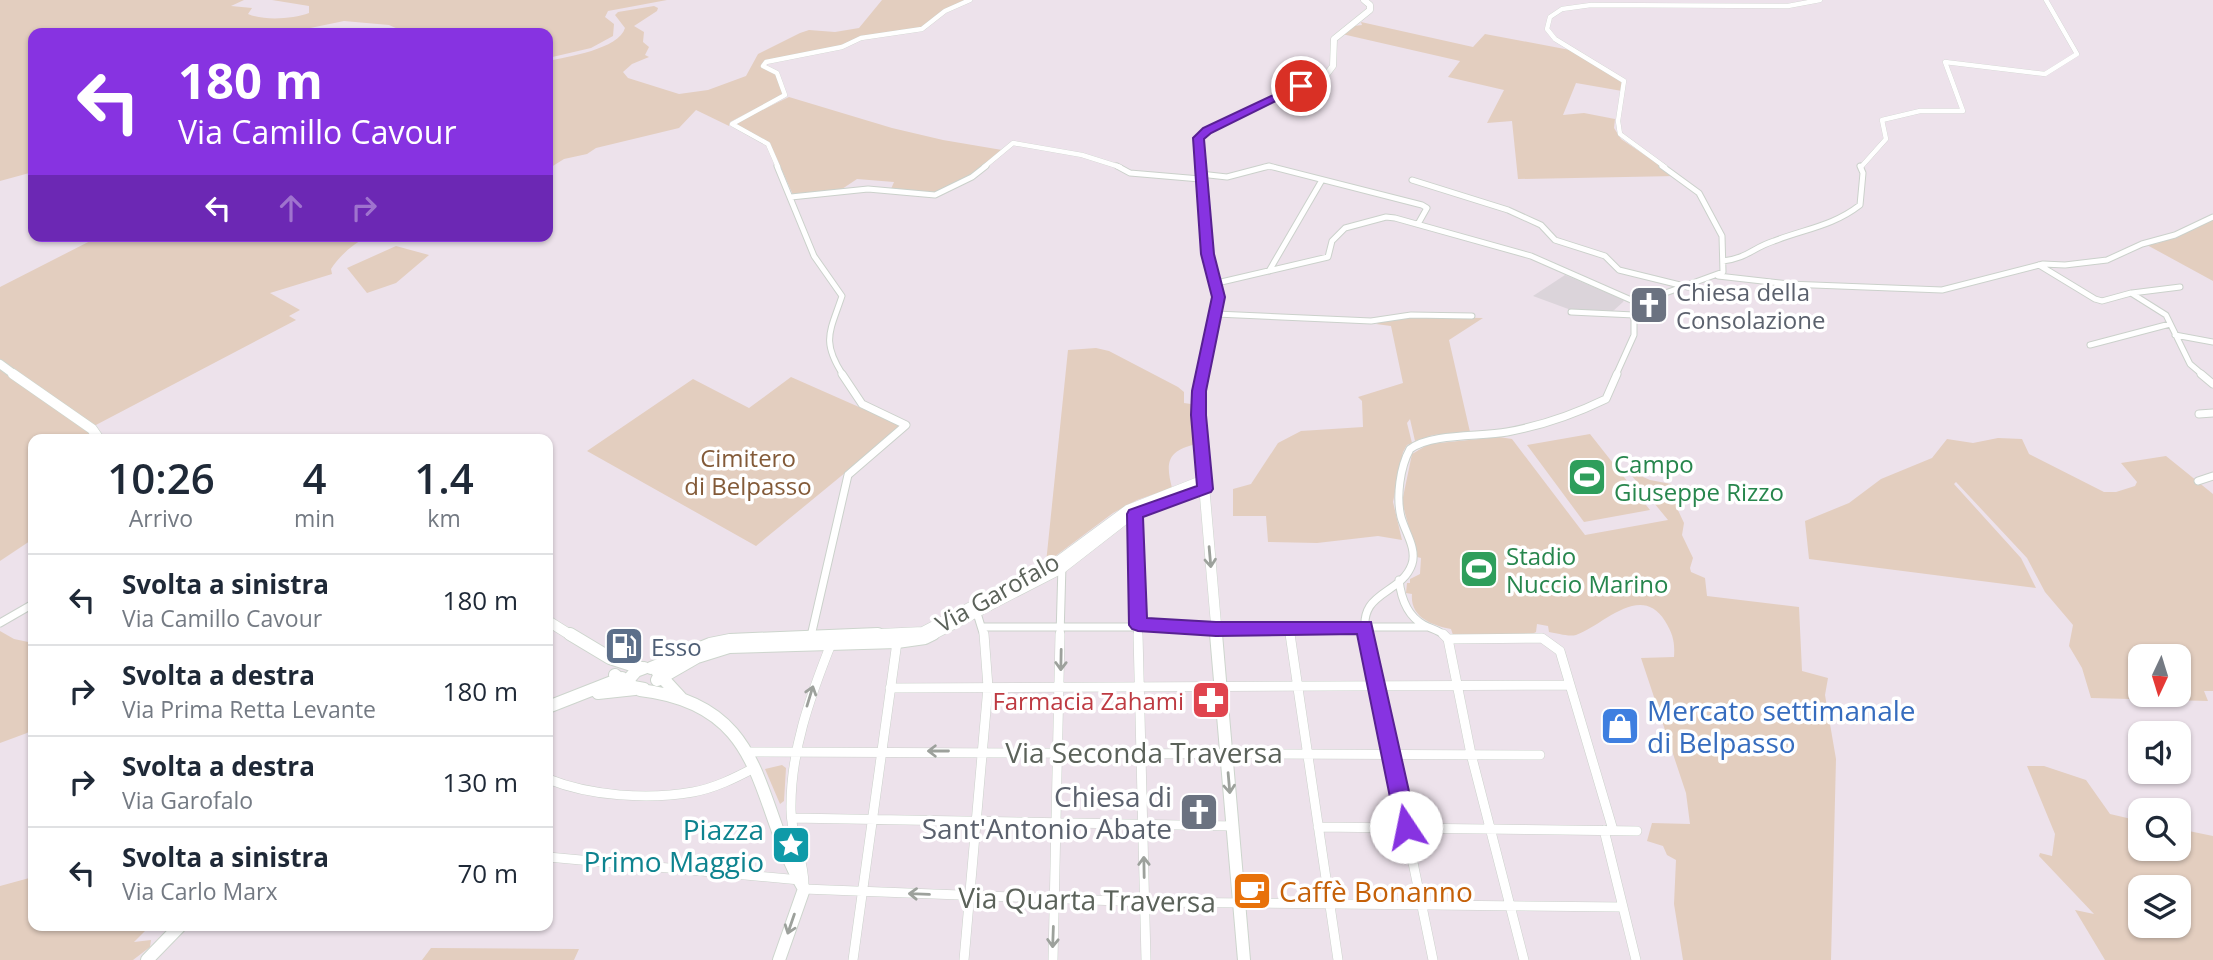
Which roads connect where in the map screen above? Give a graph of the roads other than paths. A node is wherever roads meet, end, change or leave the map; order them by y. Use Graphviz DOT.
graph roads {
  1 [pos="970,0"];
  2 [pos="1364,0"];
  3 [pos="1820,0"];
  4 [pos="2046,0"];
  5 [pos="1200,177"];
  6 [pos="1322,180"];
  7 [pos="1412,180"];
  8 [pos="791,197"];
  9 [pos="2213,217"];
  10 [pos="1418,224"];
  11 [pos="1724,261"];
  12 [pos="2039,265"];
  13 [pos="1269,271"];
  14 [pos="1718,276"];
  15 [pos="1217,283"];
  16 [pos="2180,287"];
  17 [pos="1688,288"];
  18 [pos="2131,293"];
  19 [pos="1638,303"];
  20 [pos="1571,312"];
  21 [pos="1216,314"];
  22 [pos="1634,315"];
  23 [pos="1472,316"];
  24 [pos="2170,324"];
  25 [pos="2174,335"];
  26 [pos="2213,342"];
  27 [pos="2090,345"];
  28 [pos="0,364"];
  29 [pos="2213,384"];
  30 [pos="2199,414"];
  31 [pos="2213,414"];
  32 [pos="96,434"];
  33 [pos="2213,476"];
  34 [pos="2198,481"];
  35 [pos="1204,484"];
  36 [pos="1135,514"];
  37 [pos="1062,563"];
  38 [pos="1399,580"];
  39 [pos="28,607"];
  40 [pos="976,609"];
  41 [pos="0,622"];
  42 [pos="553,624"];
  43 [pos="1138,625"];
  44 [pos="1062,626"];
  45 [pos="1428,626"];
  46 [pos="983,627"];
  47 [pos="1365,627"];
  48 [pos="1289,628"];
  49 [pos="1216,629"];
  50 [pos="811,637"];
  51 [pos="1448,639"];
  52 [pos="897,642"];
  53 [pos="831,643"];
  54 [pos="610,658"];
  55 [pos="614,679"];
  56 [pos="648,679"];
  57 [pos="1220,685"];
  58 [pos="1377,685"];
  59 [pos="1457,685"];
  60 [pos="1570,685"];
  61 [pos="1139,686"];
  62 [pos="1297,686"];
  63 [pos="988,687"];
  64 [pos="1060,687"];
  65 [pos="890,688"];
  66 [pos="580,697"];
  67 [pos="684,701"];
  68 [pos="553,705"];
  69 [pos="880,751"];
  70 [pos="982,751"];
  71 [pos="1059,751"];
  72 [pos="1141,751"];
  73 [pos="748,752"];
  74 [pos="797,752"];
  75 [pos="1227,752"];
  76 [pos="1307,753"];
  77 [pos="1392,754"];
  78 [pos="1471,754"];
  79 [pos="1540,755"];
  80 [pos="754,768"];
  81 [pos="553,781"];
  82 [pos="792,818"];
  83 [pos="871,819"];
  84 [pos="976,821"];
  85 [pos="1056,822"];
  86 [pos="1143,824"];
  87 [pos="1233,826"];
  88 [pos="1318,827"];
  89 [pos="1406,827"];
  90 [pos="1490,828"];
  91 [pos="1609,830"];
  92 [pos="1637,831"];
  93 [pos="553,858"];
  94 [pos="802,883"];
  95 [pos="861,892"];
  96 [pos="970,897"];
  97 [pos="1055,899"];
  98 [pos="1144,902"];
  99 [pos="1240,903"];
  100 [pos="1330,904"];
  101 [pos="1422,905"];
  102 [pos="1510,905"];
  103 [pos="1622,907"];
  104 [pos="175,931"];
  105 [pos="147,960"];
  106 [pos="779,960"];
  107 [pos="853,960"];
  108 [pos="964,960"];
  109 [pos="1053,960"];
  110 [pos="1146,960"];
  111 [pos="1244,960"];
  112 [pos="1338,960"];
  113 [pos="1433,960"];
  114 [pos="1524,960"];
  115 [pos="1636,960"];
  1 -- 8 [label="street"];
  2 -- 5 [label="main road"];
  3 -- 11 [label="street"];
  4 -- 11 [label="street"];
  5 -- 6 [label="street"];
  5 -- 8 [label="street"];
  5 -- 15 [label="main road"];
  6 -- 10 [label="street"];
  6 -- 13 [label="street"];
  7 -- 17 [label="street"];
  8 -- 50 [label="street"];
  9 -- 12 [label="street"];
  10 -- 13 [label="street"];
  10 -- 19 [label="street"];
  11 -- 14 [label="street"];
  12 -- 14 [label="street"];
  12 -- 18 [label="street"];
  13 -- 15 [label="street"];
  14 -- 17 [label="street"];
  15 -- 21 [label="main road"];
  16 -- 18 [label="street"];
  17 -- 19 [label="street"];
  18 -- 24 [label="street"];
  19 -- 22 [label="street"];
  20 -- 22 [label="street"];
  21 -- 23 [label="street"];
  21 -- 35 [label="main road"];
  22 -- 38 [label="street"];
  24 -- 25 [label="street"];
  24 -- 27 [label="street"];
  25 -- 26 [label="street"];
  25 -- 29 [label="street"];
  28 -- 32 [label="main road"];
  30 -- 31 [label="street"];
  33 -- 34 [label="street"];
  35 -- 36 [label="main road, Via Garofalo"];
  35 -- 37 [label="main road, Via Garofalo"];
  35 -- 49 [label="main road, one-way"];
  36 -- 37 [label="main road, Via Garofalo"];
  36 -- 43 [label="street"];
  37 -- 40 [label="main road, Via Garofalo"];
  37 -- 44 [label="street"];
  38 -- 45 [label="street"];
  38 -- 47 [label="street"];
  39 -- 41 [label="street"];
  40 -- 46 [label="street"];
  40 -- 50 [label="main road, Via Garofalo"];
  40 -- 52 [label="main road, Via Garofalo"];
  42 -- 54 [label="main road"];
  43 -- 44 [label="street"];
  43 -- 49 [label="street"];
  43 -- 61 [label="street"];
  44 -- 46 [label="street"];
  44 -- 64 [label="street, one-way"];
  45 -- 47 [label="street"];
  45 -- 51 [label="street"];
  46 -- 63 [label="street"];
  47 -- 48 [label="street"];
  47 -- 58 [label="street"];
  48 -- 49 [label="street"];
  48 -- 62 [label="street"];
  49 -- 57 [label="main road"];
  50 -- 56 [label="main road, Via Garofalo"];
  51 -- 59 [label="street"];
  51 -- 60 [label="street"];
  52 -- 53 [label="main road, Via Garofalo"];
  52 -- 65 [label="street"];
  53 -- 56 [label="main road, Via Garofalo"];
  74 -- 53 [label="street, one-way"];
  54 -- 55 [label="main road"];
  54 -- 56 [label="main road"];
  55 -- 56 [label="main road"];
  55 -- 66 [label="main road"];
  56 -- 66 [label="main road"];
  56 -- 67 [label="main road"];
  56 -- 67 [label="main road"];
  57 -- 61 [label="street"];
  57 -- 62 [label="street"];
  57 -- 75 [label="main road"];
  58 -- 59 [label="street"];
  58 -- 62 [label="street"];
  58 -- 77 [label="street"];
  59 -- 60 [label="street"];
  59 -- 78 [label="street"];
  60 -- 91 [label="street"];
  61 -- 64 [label="street"];
  61 -- 72 [label="street"];
  62 -- 76 [label="street"];
  63 -- 64 [label="street"];
  63 -- 65 [label="street"];
  63 -- 70 [label="street"];
  64 -- 71 [label="street"];
  65 -- 69 [label="street"];
  66 -- 68 [label="main road"];
  67 -- 73 [label="main road"];
  70 -- 69 [label="street, Via Seconda Traversa, one-way"];
  69 -- 74 [label="street, Via Seconda Traversa"];
  69 -- 83 [label="street"];
  70 -- 71 [label="street, Via Seconda Traversa"];
  70 -- 84 [label="street"];
  71 -- 72 [label="street, Via Seconda Traversa"];
  71 -- 85 [label="street"];
  72 -- 75 [label="street, Via Seconda Traversa"];
  72 -- 86 [label="street"];
  73 -- 74 [label="street, Via Seconda Traversa"];
  73 -- 80 [label="main road"];
  74 -- 82 [label="street"];
  75 -- 76 [label="street, Via Seconda Traversa"];
  75 -- 87 [label="main road, one-way"];
  76 -- 77 [label="street, Via Seconda Traversa"];
  76 -- 88 [label="street"];
  77 -- 78 [label="street, Via Seconda Traversa"];
  77 -- 89 [label="street"];
  78 -- 79 [label="street, Via Seconda Traversa"];
  78 -- 90 [label="street"];
  80 -- 81 [label="street"];
  80 -- 94 [label="main road"];
  82 -- 83 [label="street"];
  82 -- 94 [label="street"];
  83 -- 84 [label="street"];
  83 -- 95 [label="street"];
  84 -- 85 [label="street"];
  84 -- 96 [label="street"];
  85 -- 86 [label="street"];
  85 -- 97 [label="street"];
  86 -- 87 [label="street"];
  98 -- 86 [label="street, one-way"];
  87 -- 99 [label="main road"];
  88 -- 89 [label="street"];
  88 -- 100 [label="street"];
  89 -- 90 [label="street"];
  89 -- 101 [label="street"];
  90 -- 91 [label="street"];
  90 -- 102 [label="street"];
  91 -- 92 [label="street"];
  91 -- 103 [label="street"];
  93 -- 94 [label="street, Via Quarta Traversa"];
  94 -- 95 [label="street, Via Quarta Traversa"];
  94 -- 106 [label="main road, one-way"];
  96 -- 95 [label="street, Via Quarta Traversa, one-way"];
  95 -- 107 [label="street"];
  96 -- 97 [label="street, Via Quarta Traversa"];
  96 -- 108 [label="street"];
  97 -- 98 [label="street, Via Quarta Traversa"];
  97 -- 109 [label="street, one-way"];
  98 -- 99 [label="street, Via Quarta Traversa"];
  98 -- 110 [label="street"];
  99 -- 100 [label="street, Via Quarta Traversa"];
  99 -- 111 [label="main road"];
  100 -- 101 [label="street, Via Quarta Traversa"];
  100 -- 112 [label="street"];
  101 -- 102 [label="street, Via Quarta Traversa"];
  101 -- 113 [label="street"];
  102 -- 103 [label="street, Via Quarta Traversa"];
  102 -- 114 [label="street"];
  103 -- 115 [label="street"];
  104 -- 105 [label="main road"];
}
